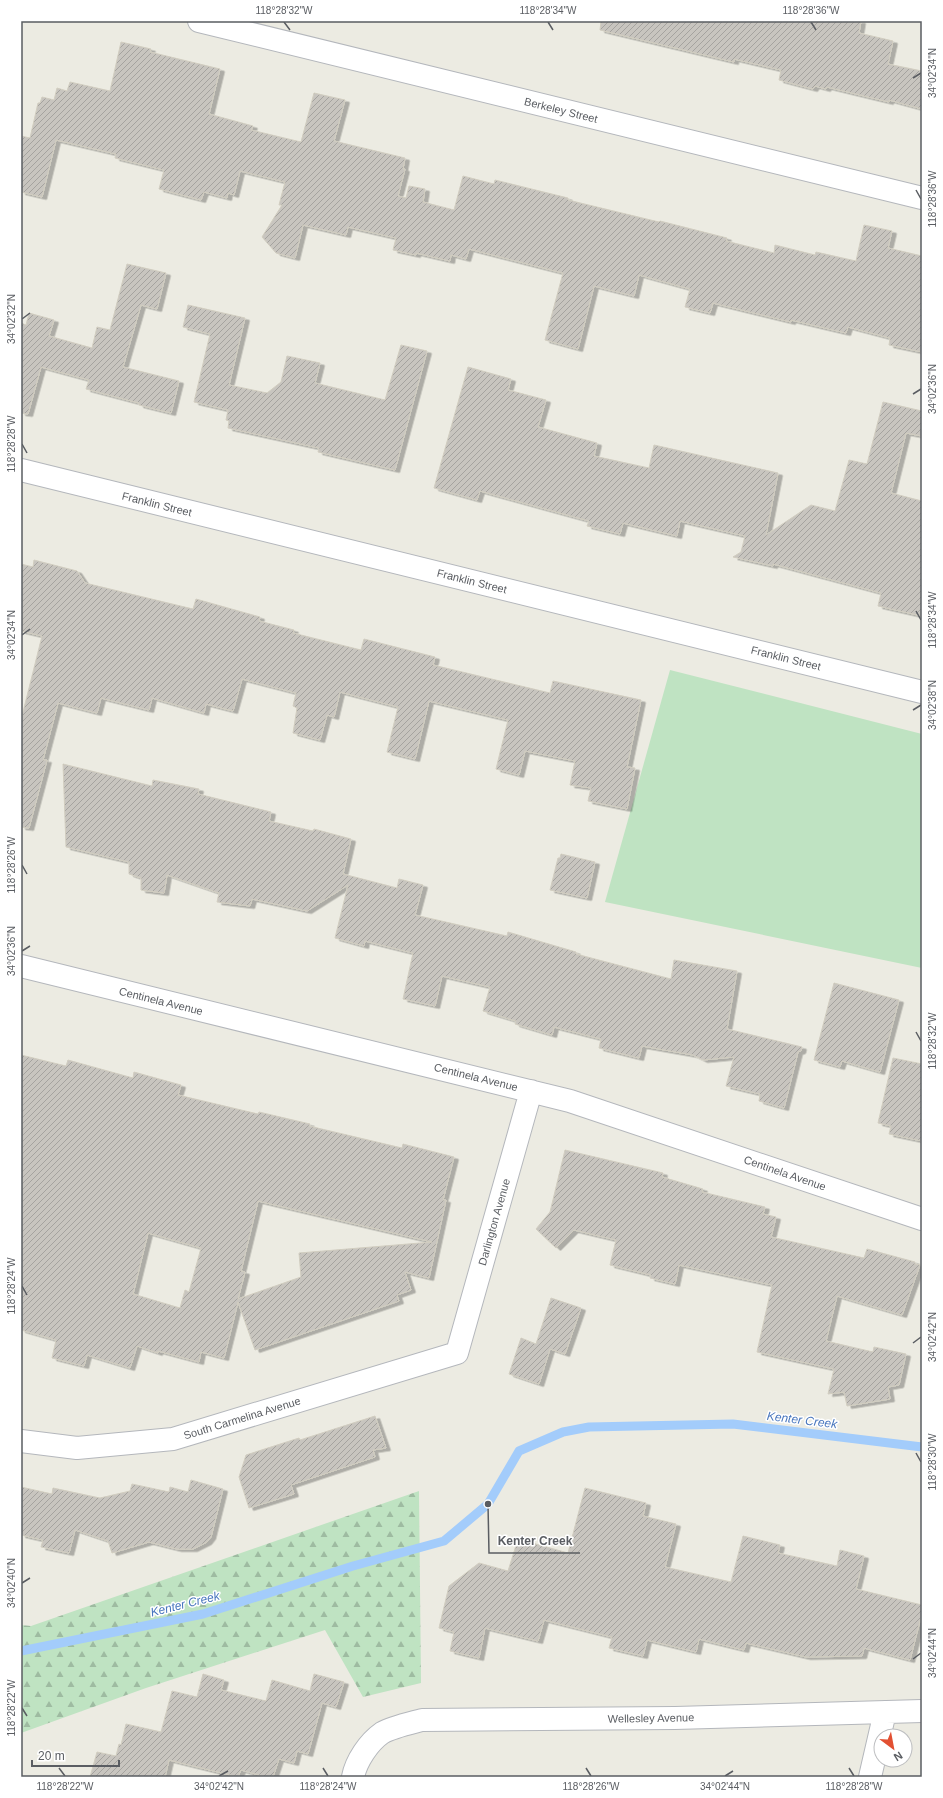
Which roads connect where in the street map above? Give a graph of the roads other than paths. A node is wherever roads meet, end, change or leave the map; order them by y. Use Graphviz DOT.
graph roads {
  1 [pos="199,21"];
  2 [pos="922,198"];
  3 [pos="21,470"];
  4 [pos="922,692"];
  5 [pos="21,966"];
  6 [pos="531,1091"];
  7 [pos="922,1219"];
  8 [pos="457,1353"];
  9 [pos="21,1441"];
  10 [pos="922,1711"];
  11 [pos="885,1712"];
  12 [pos="353,1777"];
  13 [pos="870,1777"];
  1 -- 2 [label="street, Berkeley Street"];
  3 -- 4 [label="street, Franklin Street"];
  5 -- 6 [label="street, Centinela Avenue"];
  6 -- 7 [label="street, Centinela Avenue"];
  6 -- 8 [label="street, Darlington Avenue"];
  8 -- 9 [label="street, South Carmelina Avenue"];
  10 -- 11 [label="street, Wellesley Avenue"];
  11 -- 12 [label="street, Wellesley Avenue"];
  11 -- 13 [label="street"];
}
